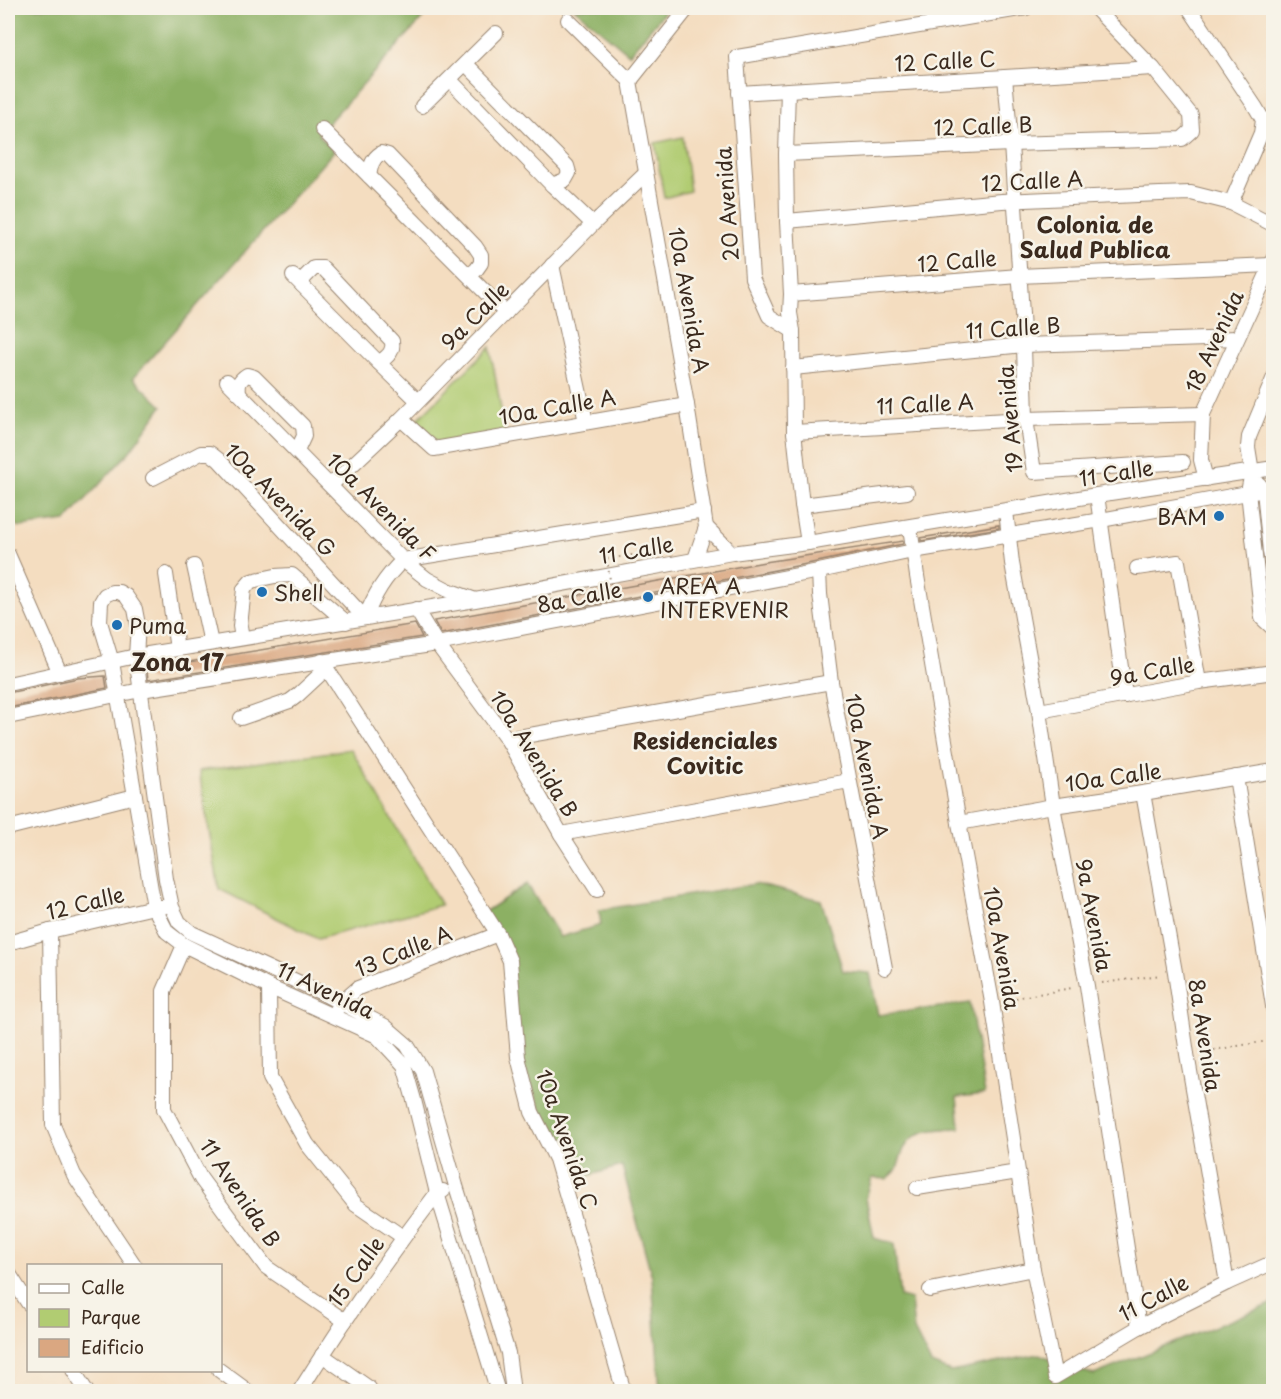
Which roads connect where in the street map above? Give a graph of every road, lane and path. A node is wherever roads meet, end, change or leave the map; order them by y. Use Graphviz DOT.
graph roads {
  1 [pos="688,8"];
  2 [pos="1026,8"];
  3 [pos="1095,8"];
  4 [pos="1189,8"];
  5 [pos="568,20"];
  6 [pos="496,33"];
  7 [pos="466,64"];
  8 [pos="1154,68"];
  9 [pos="1005,77"];
  10 [pos="450,80"];
  11 [pos="630,81"];
  12 [pos="789,90"];
  13 [pos="739,93"];
  14 [pos="422,106"];
  15 [pos="322,129"];
  16 [pos="1011,144"];
  17 [pos="786,154"];
  18 [pos="646,173"];
  19 [pos="369,176"];
  20 [pos="552,185"];
  21 [pos="1014,201"];
  22 [pos="1231,203"];
  23 [pos="787,221"];
  24 [pos="593,224"];
  25 [pos="1274,225"];
  26 [pos="1272,262"];
  27 [pos="552,266"];
  28 [pos="469,275"];
  29 [pos="1019,276"];
  30 [pos="791,294"];
  31 [pos="506,313"];
  32 [pos="794,331"];
  33 [pos="1237,338"];
  34 [pos="1024,345"];
  35 [pos="379,363"];
  36 [pos="793,368"];
  37 [pos="1274,376"];
  38 [pos="227,381"];
  39 [pos="239,393"];
  40 [pos="418,401"];
  41 [pos="687,405"];
  42 [pos="1203,414"];
  43 [pos="401,418"];
  44 [pos="1026,419"];
  45 [pos="586,422"];
  46 [pos="794,432"];
  47 [pos="297,451"];
  48 [pos="1183,462"];
  49 [pos="1274,468"];
  50 [pos="1252,472"];
  51 [pos="153,478"];
  52 [pos="1206,479"];
  53 [pos="331,485"];
  54 [pos="1264,490"];
  55 [pos="907,492"];
  56 [pos="1248,492"];
  57 [pos="1097,495"];
  58 [pos="802,504"];
  59 [pos="704,511"];
  60 [pos="1006,511"];
  61 [pos="1101,520"];
  62 [pos="706,527"];
  63 [pos="910,527"];
  64 [pos="1010,535"];
  65 [pos="808,543"];
  66 [pos="670,549"];
  67 [pos="914,551"];
  68 [pos="1272,552"];
  69 [pos="732,553"];
  70 [pos="8,554"];
  71 [pos="695,559"];
  72 [pos="403,560"];
  73 [pos="194,566"];
  74 [pos="1137,568"];
  75 [pos="819,571"];
  76 [pos="1274,573"];
  77 [pos="166,574"];
  78 [pos="611,587"];
  79 [pos="476,600"];
  80 [pos="416,609"];
  81 [pos="1268,617"];
  82 [pos="365,618"];
  83 [pos="346,622"];
  84 [pos="1274,629"];
  85 [pos="242,638"];
  86 [pos="211,643"];
  87 [pos="436,644"];
  88 [pos="177,649"];
  89 [pos="136,656"];
  90 [pos="112,662"];
  91 [pos="325,665"];
  92 [pos="1274,672"];
  93 [pos="60,673"];
  94 [pos="831,682"];
  95 [pos="1199,682"];
  96 [pos="8,684"];
  97 [pos="141,690"];
  98 [pos="118,694"];
  99 [pos="1125,696"];
  100 [pos="1039,711"];
  101 [pos="8,717"];
  102 [pos="242,718"];
  103 [pos="507,739"];
  104 [pos="1274,771"];
  105 [pos="1236,777"];
  106 [pos="849,781"];
  107 [pos="1143,793"];
  108 [pos="135,796"];
  109 [pos="1053,806"];
  110 [pos="959,823"];
  111 [pos="8,828"];
  112 [pos="561,834"];
  113 [pos="597,890"];
  114 [pos="154,907"];
  115 [pos="172,907"];
  116 [pos="50,931"];
  117 [pos="498,934"];
  118 [pos="8,943"];
  119 [pos="184,945"];
  120 [pos="885,968"];
  121 [pos="269,987"];
  122 [pos="341,1003"];
  123 [pos="1274,1012"];
  124 [pos="333,1016"];
  125 [pos="1274,1040"];
  126 [pos="1187,1054"];
  127 [pos="1018,1172"];
  128 [pos="456,1185"];
  129 [pos="917,1188"];
  130 [pos="437,1193"];
  131 [pos="404,1237"];
  132 [pos="1274,1262"];
  133 [pos="134,1264"];
  134 [pos="1033,1269"];
  135 [pos="8,1272"];
  136 [pos="1227,1283"];
  137 [pos="930,1290"];
  138 [pos="27,1302"];
  139 [pos="345,1321"];
  140 [pos="1139,1327"];
  141 [pos="322,1355"];
  142 [pos="74,1372"];
  143 [pos="220,1372"];
  144 [pos="1055,1377"];
  145 [pos="513,1389"];
  146 [pos="87,1392"];
  147 [pos="249,1392"];
  148 [pos="299,1392"];
  149 [pos="371,1392"];
  150 [pos="498,1392"];
  151 [pos="624,1392"];
  1 -- 11 [label="street"];
  2 -- 13 [label="street, 20 Avenida"];
  3 -- 8 [label="street"];
  4 -- 22 [label="street"];
  5 -- 11 [label="street"];
  6 -- 7 [label="street"];
  7 -- 10 [label="street"];
  7 -- 20 [label="street"];
  8 -- 9 [label="street, 12 Calle C"];
  8 -- 16 [label="street, 12 Calle B"];
  9 -- 12 [label="street, 12 Calle C"];
  9 -- 16 [label="street, 19 Avenida"];
  10 -- 14 [label="street"];
  10 -- 20 [label="street"];
  11 -- 18 [label="street, 10a Avenida A"];
  12 -- 13 [label="street, 12 Calle C"];
  12 -- 17 [label="street"];
  13 -- 32 [label="street, 20 Avenida"];
  15 -- 19 [label="street"];
  16 -- 17 [label="street, 12 Calle B"];
  16 -- 21 [label="street, 19 Avenida"];
  17 -- 23 [label="street"];
  18 -- 24 [label="street, 9a Calle"];
  18 -- 41 [label="street, 10a Avenida A"];
  19 -- 28 [label="street"];
  19 -- 28 [label="street"];
  20 -- 24 [label="street"];
  21 -- 22 [label="street, 12 Calle A"];
  21 -- 23 [label="street, 12 Calle A"];
  21 -- 29 [label="street, 19 Avenida"];
  22 -- 25 [label="street, 12 Calle A"];
  23 -- 30 [label="street"];
  24 -- 27 [label="street, 9a Calle"];
  26 -- 29 [label="street, 12 Calle"];
  26 -- 33 [label="street, 18 Avenida"];
  27 -- 31 [label="street, 9a Calle"];
  27 -- 45 [label="street"];
  28 -- 31 [label="street"];
  29 -- 30 [label="street, 12 Calle"];
  29 -- 34 [label="street, 19 Avenida"];
  30 -- 32 [label="street"];
  31 -- 40 [label="street, 9a Calle"];
  32 -- 36 [label="street"];
  33 -- 34 [label="street, 11 Calle B"];
  33 -- 42 [label="street, 18 Avenida"];
  34 -- 36 [label="street, 11 Calle B"];
  34 -- 44 [label="street, 19 Avenida"];
  35 -- 35 [label="street"];
  35 -- 40 [label="street"];
  36 -- 46 [label="street"];
  37 -- 50 [label="street"];
  38 -- 39 [label="street, 10a Avenida F"];
  39 -- 47 [label="street, 10a Avenida F"];
  39 -- 47 [label="street, 10a Avenida F"];
  40 -- 43 [label="street, 9a Calle"];
  41 -- 45 [label="street, 10a Calle A"];
  41 -- 59 [label="street, 10a Avenida A"];
  42 -- 44 [label="street, 11 Calle A"];
  42 -- 52 [label="street, 18 Avenida"];
  43 -- 45 [label="street, 10a Calle A"];
  43 -- 53 [label="street, 9a Calle"];
  44 -- 46 [label="street, 11 Calle A"];
  44 -- 48 [label="street, 19 Avenida"];
  46 -- 58 [label="street"];
  47 -- 53 [label="street, 10a Avenida F"];
  49 -- 50 [label="street, 11 Calle"];
  50 -- 52 [label="street, 11 Calle"];
  50 -- 54 [label="street"];
  50 -- 56 [label="street"];
  51 -- 82 [label="street, 10a Avenida G"];
  52 -- 57 [label="street, 11 Calle"];
  53 -- 72 [label="street, 10a Avenida F"];
  54 -- 56 [label="street, 8a Calle"];
  54 -- 68 [label="street"];
  55 -- 58 [label="street"];
  56 -- 61 [label="street, 8a Calle"];
  56 -- 81 [label="street"];
  57 -- 60 [label="street, 11 Calle"];
  57 -- 61 [label="street"];
  58 -- 65 [label="street"];
  59 -- 62 [label="street, 10a Avenida A"];
  59 -- 72 [label="street"];
  60 -- 63 [label="street, 11 Calle"];
  60 -- 64 [label="street, 9a Avenida"];
  61 -- 64 [label="street, 8a Calle"];
  61 -- 99 [label="street"];
  62 -- 69 [label="street"];
  62 -- 71 [label="street, 10a Avenida A"];
  63 -- 65 [label="street, 11 Calle"];
  63 -- 67 [label="street, 10a Avenida"];
  64 -- 67 [label="street, 8a Calle"];
  64 -- 100 [label="street, 9a Avenida"];
  65 -- 69 [label="street, 11 Calle"];
  66 -- 78 [label="path, bridge"];
  67 -- 75 [label="street, 8a Calle"];
  67 -- 110 [label="street, 10a Avenida"];
  68 -- 76 [label="street"];
  69 -- 71 [label="street, 11 Calle"];
  70 -- 93 [label="street"];
  71 -- 79 [label="street, 11 Calle"];
  72 -- 79 [label="street, 10a Avenida F"];
  72 -- 82 [label="street"];
  73 -- 86 [label="street"];
  74 -- 95 [label="street"];
  75 -- 87 [label="street, 8a Calle"];
  75 -- 94 [label="street, 10a Avenida A"];
  77 -- 88 [label="street"];
  79 -- 80 [label="street, 11 Calle"];
  80 -- 82 [label="street, 11 Calle"];
  80 -- 87 [label="street, 10a Avenida B"];
  81 -- 84 [label="street"];
  82 -- 83 [label="street, 11 Calle"];
  83 -- 85 [label="street, 11 Calle"];
  83 -- 85 [label="street"];
  85 -- 86 [label="street, 11 Calle"];
  86 -- 88 [label="street, 11 Calle"];
  87 -- 91 [label="street, 8a Calle"];
  87 -- 103 [label="street, 10a Avenida B"];
  88 -- 89 [label="street, 11 Calle"];
  89 -- 90 [label="street, 11 Calle"];
  89 -- 90 [label="street, 11 Avenida"];
  89 -- 97 [label="street, 11 Avenida"];
  90 -- 93 [label="street, 11 Calle"];
  90 -- 98 [label="street, 11 Avenida"];
  91 -- 97 [label="street, 8a Calle"];
  91 -- 102 [label="street"];
  91 -- 117 [label="street, 10a Avenida C"];
  92 -- 95 [label="street, 9a Calle"];
  93 -- 96 [label="street, 11 Calle"];
  94 -- 103 [label="street"];
  94 -- 106 [label="street, 10a Avenida A"];
  95 -- 99 [label="street, 9a Calle"];
  97 -- 98 [label="street, 8a Calle"];
  97 -- 115 [label="street, 11 Avenida"];
  98 -- 101 [label="street, 8a Calle"];
  98 -- 108 [label="street, 11 Avenida"];
  99 -- 100 [label="street, 9a Calle"];
  100 -- 109 [label="street, 9a Avenida"];
  103 -- 112 [label="street, 10a Avenida B"];
  104 -- 105 [label="street, 10a Calle"];
  105 -- 107 [label="street, 10a Calle"];
  105 -- 123 [label="street"];
  106 -- 112 [label="street"];
  106 -- 120 [label="street, 10a Avenida A"];
  107 -- 109 [label="street, 10a Calle"];
  107 -- 126 [label="street, 8a Avenida"];
  108 -- 111 [label="street"];
  108 -- 114 [label="street, 11 Avenida"];
  109 -- 110 [label="street, 10a Calle"];
  109 -- 140 [label="street, 9a Avenida"];
  110 -- 127 [label="street, 10a Avenida"];
  112 -- 113 [label="street, 10a Avenida B"];
  114 -- 115 [label="street, 12 Calle"];
  114 -- 116 [label="street, 12 Calle"];
  114 -- 119 [label="street, 11 Avenida"];
  115 -- 122 [label="street, 11 Avenida"];
  116 -- 118 [label="street, 12 Calle"];
  116 -- 133 [label="street"];
  117 -- 122 [label="street, 13 Calle A"];
  117 -- 151 [label="street, 10a Avenida C"];
  119 -- 121 [label="street, 11 Avenida"];
  119 -- 139 [label="street, 11 Avenida B"];
  121 -- 124 [label="street, 11 Avenida"];
  121 -- 131 [label="street"];
  122 -- 124 [label="street, 13 Calle A"];
  122 -- 128 [label="street, 11 Avenida"];
  124 -- 130 [label="street, 11 Avenida"];
  125 -- 126 [label="path"];
  126 -- 136 [label="street, 8a Avenida"];
  127 -- 129 [label="street"];
  127 -- 134 [label="street, 10a Avenida"];
  128 -- 130 [label="street"];
  128 -- 145 [label="street, 11 Avenida"];
  130 -- 131 [label="street, 15 Calle"];
  130 -- 150 [label="street, 11 Avenida"];
  131 -- 139 [label="street, 15 Calle"];
  132 -- 136 [label="street, 11 Calle"];
  134 -- 137 [label="street"];
  134 -- 144 [label="street, 10a Avenida"];
  135 -- 138 [label="street"];
  136 -- 140 [label="street, 11 Calle"];
  139 -- 141 [label="street, 15 Calle"];
  140 -- 144 [label="street, 11 Calle"];
  141 -- 148 [label="street, 15 Calle"];
  141 -- 149 [label="street"];
  142 -- 146 [label="street"];
  143 -- 147 [label="street"];
}
